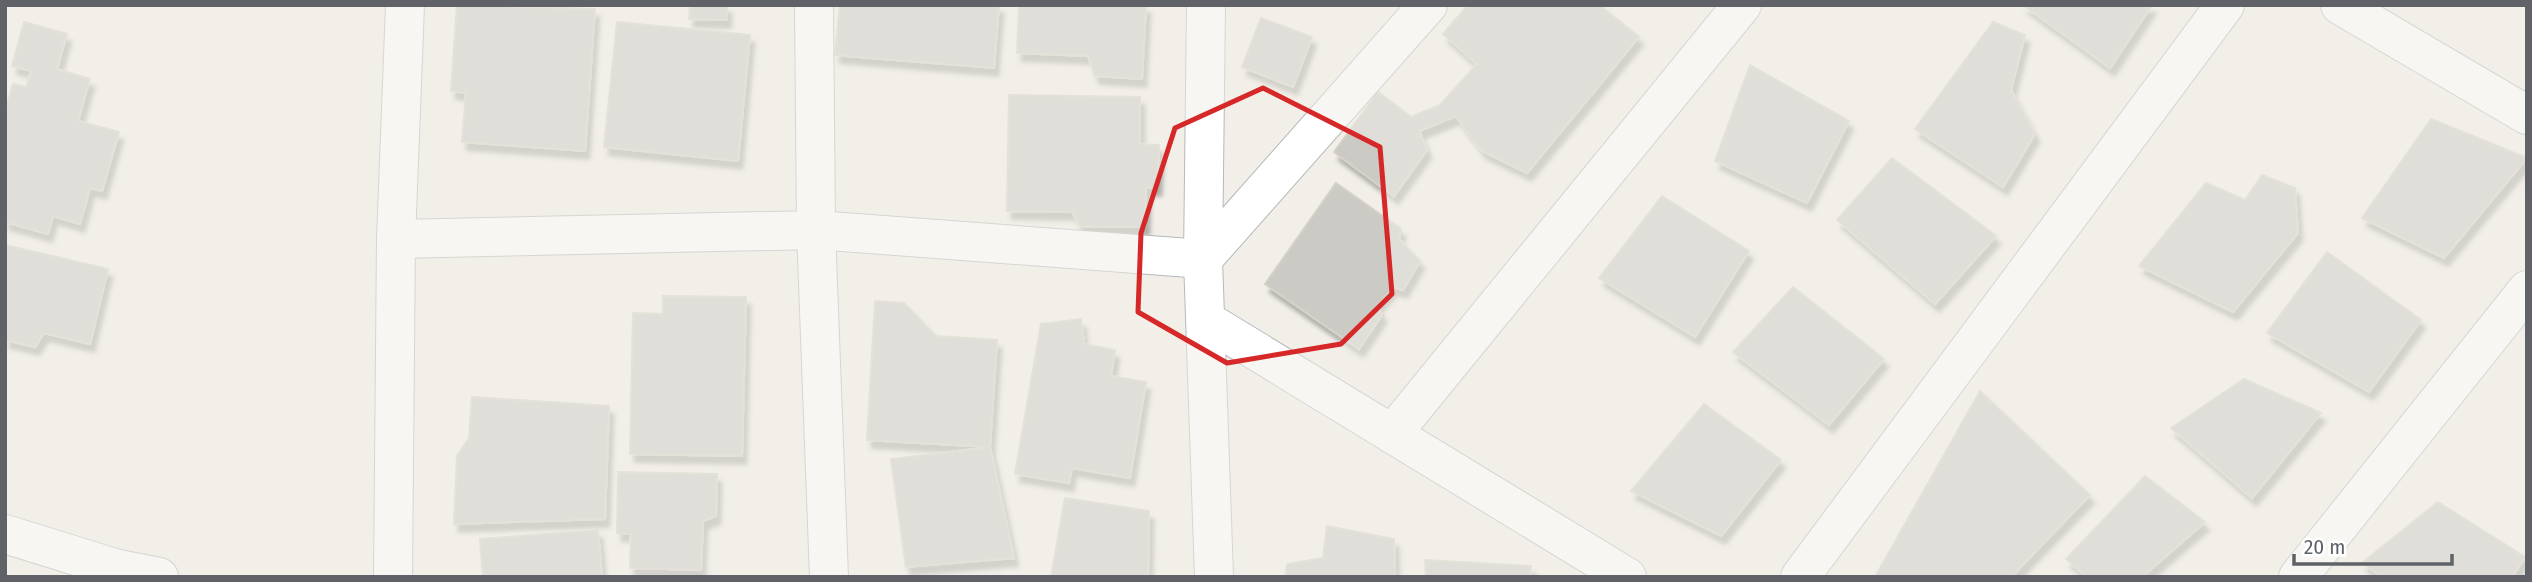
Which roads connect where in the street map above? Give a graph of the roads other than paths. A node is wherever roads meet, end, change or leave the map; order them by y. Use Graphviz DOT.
graph roads {
  1 [pos="405,5"];
  2 [pos="814,5"];
  3 [pos="1206,5"];
  4 [pos="1428,5"];
  5 [pos="1742,5"];
  6 [pos="2225,5"];
  7 [pos="2340,5"];
  8 [pos="2527,115"];
  9 [pos="816,230"];
  10 [pos="396,239"];
  11 [pos="1203,258"];
  12 [pos="2527,290"];
  13 [pos="1207,321"];
  14 [pos="1392,433"];
  15 [pos="5,534"];
  16 [pos="159,577"];
  17 [pos="393,577"];
  18 [pos="829,577"];
  19 [pos="1214,577"];
  20 [pos="1627,577"];
  21 [pos="1800,577"];
  22 [pos="2298,577"];
  1 -- 10 [label="street"];
  2 -- 9 [label="street"];
  3 -- 11 [label="street"];
  4 -- 11 [label="street"];
  5 -- 14 [label="street"];
  6 -- 21 [label="street"];
  7 -- 8 [label="street"];
  9 -- 10 [label="street"];
  9 -- 11 [label="street"];
  9 -- 18 [label="street"];
  10 -- 17 [label="street"];
  11 -- 13 [label="street"];
  12 -- 22 [label="street"];
  13 -- 14 [label="street"];
  13 -- 19 [label="street"];
  14 -- 20 [label="street"];
  15 -- 16 [label="street"];
}
